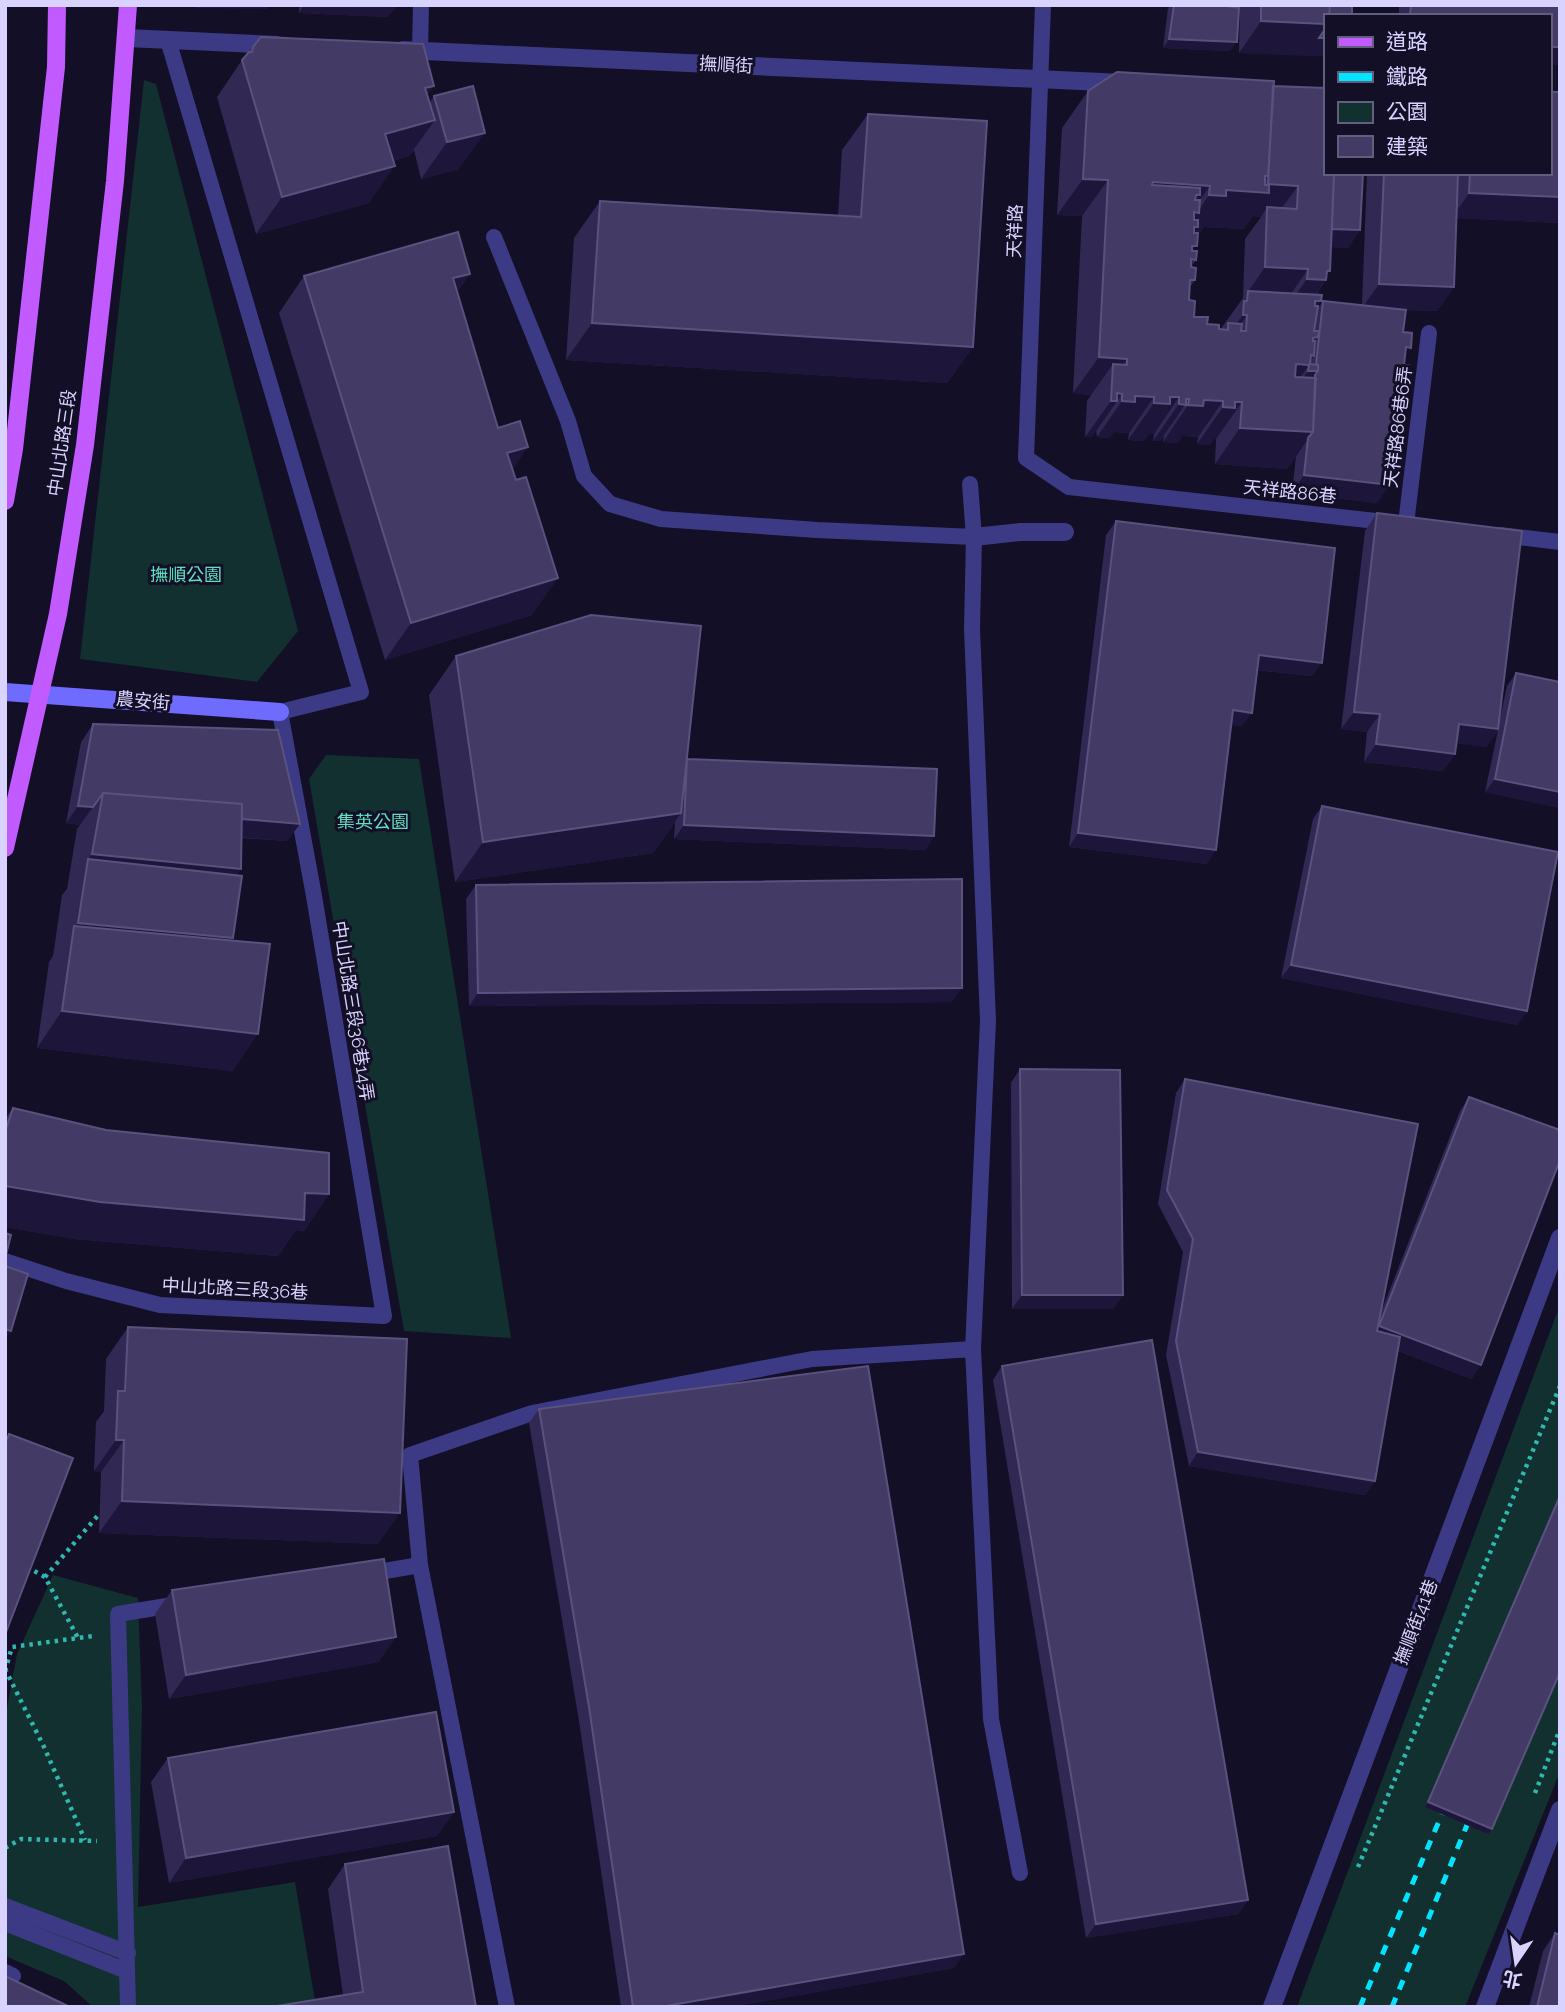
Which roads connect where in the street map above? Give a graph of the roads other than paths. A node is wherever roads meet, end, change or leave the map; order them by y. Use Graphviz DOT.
graph roads {
  1 [pos="57,5"];
  2 [pos="128,5"];
  3 [pos="421,5"];
  4 [pos="1043,5"];
  5 [pos="127,38"];
  6 [pos="169,40"];
  7 [pos="294,45"];
  8 [pos="392,50"];
  9 [pos="420,51"];
  10 [pos="1040,79"];
  11 [pos="1135,83"];
  12 [pos="494,237"];
  13 [pos="1429,333"];
  14 [pos="1026,458"];
  15 [pos="970,484"];
  16 [pos="5,501"];
  17 [pos="1413,525"];
  18 [pos="1065,532"];
  19 [pos="1483,533"];
  20 [pos="974,537"];
  21 [pos="1560,542"];
  22 [pos="5,692"];
  23 [pos="40,693"];
  24 [pos="280,712"];
  25 [pos="5,849"];
  26 [pos="1560,1238"];
  27 [pos="5,1261"];
  28 [pos="384,1316"];
  29 [pos="973,1349"];
  30 [pos="420,1565"];
  31 [pos="351,1576"];
  32 [pos="200,1601"];
  33 [pos="1560,1810"];
  34 [pos="1020,1873"];
  35 [pos="5,1906"];
  36 [pos="5,1923"];
  37 [pos="128,1953"];
  38 [pos="127,1971"];
  39 [pos="128,2007"];
  40 [pos="507,2007"];
  41 [pos="1272,2007"];
  42 [pos="1485,2007"];
  1 -- 16 [label="main road"];
  2 -- 5 [label="main road, 中山北路三段"];
  3 -- 9 [label="lane"];
  4 -- 10 [label="lane, 天祥路"];
  5 -- 6 [label="street"];
  5 -- 23 [label="main road, 中山北路三段"];
  6 -- 7 [label="street"];
  6 -- 24 [label="lane"];
  8 -- 9 [label="street, 撫順街"];
  9 -- 10 [label="street, 撫順街"];
  10 -- 11 [label="street, 撫順街"];
  10 -- 14 [label="lane, 天祥路"];
  12 -- 20 [label="lane"];
  13 -- 17 [label="lane, 天祥路86巷6弄"];
  14 -- 17 [label="lane, 天祥路86巷"];
  15 -- 20 [label="lane"];
  18 -- 20 [label="street"];
  19 -- 21 [label="lane"];
  20 -- 29 [label="lane"];
  22 -- 23 [label="street, 農安街"];
  23 -- 24 [label="street, 農安街"];
  23 -- 25 [label="main road, 中山北路三段"];
  24 -- 28 [label="lane, 中山北路三段36巷14弄"];
  26 -- 41 [label="street, 撫順街41巷"];
  27 -- 28 [label="lane, 中山北路三段36巷"];
  29 -- 30 [label="lane"];
  29 -- 34 [label="lane"];
  30 -- 31 [label="lane"];
  30 -- 40 [label="lane"];
  32 -- 37 [label="lane"];
  33 -- 42 [label="street"];
  35 -- 37 [label="lane"];
  36 -- 38 [label="lane"];
  37 -- 38 [label="lane"];
  38 -- 39 [label="lane"];
}
